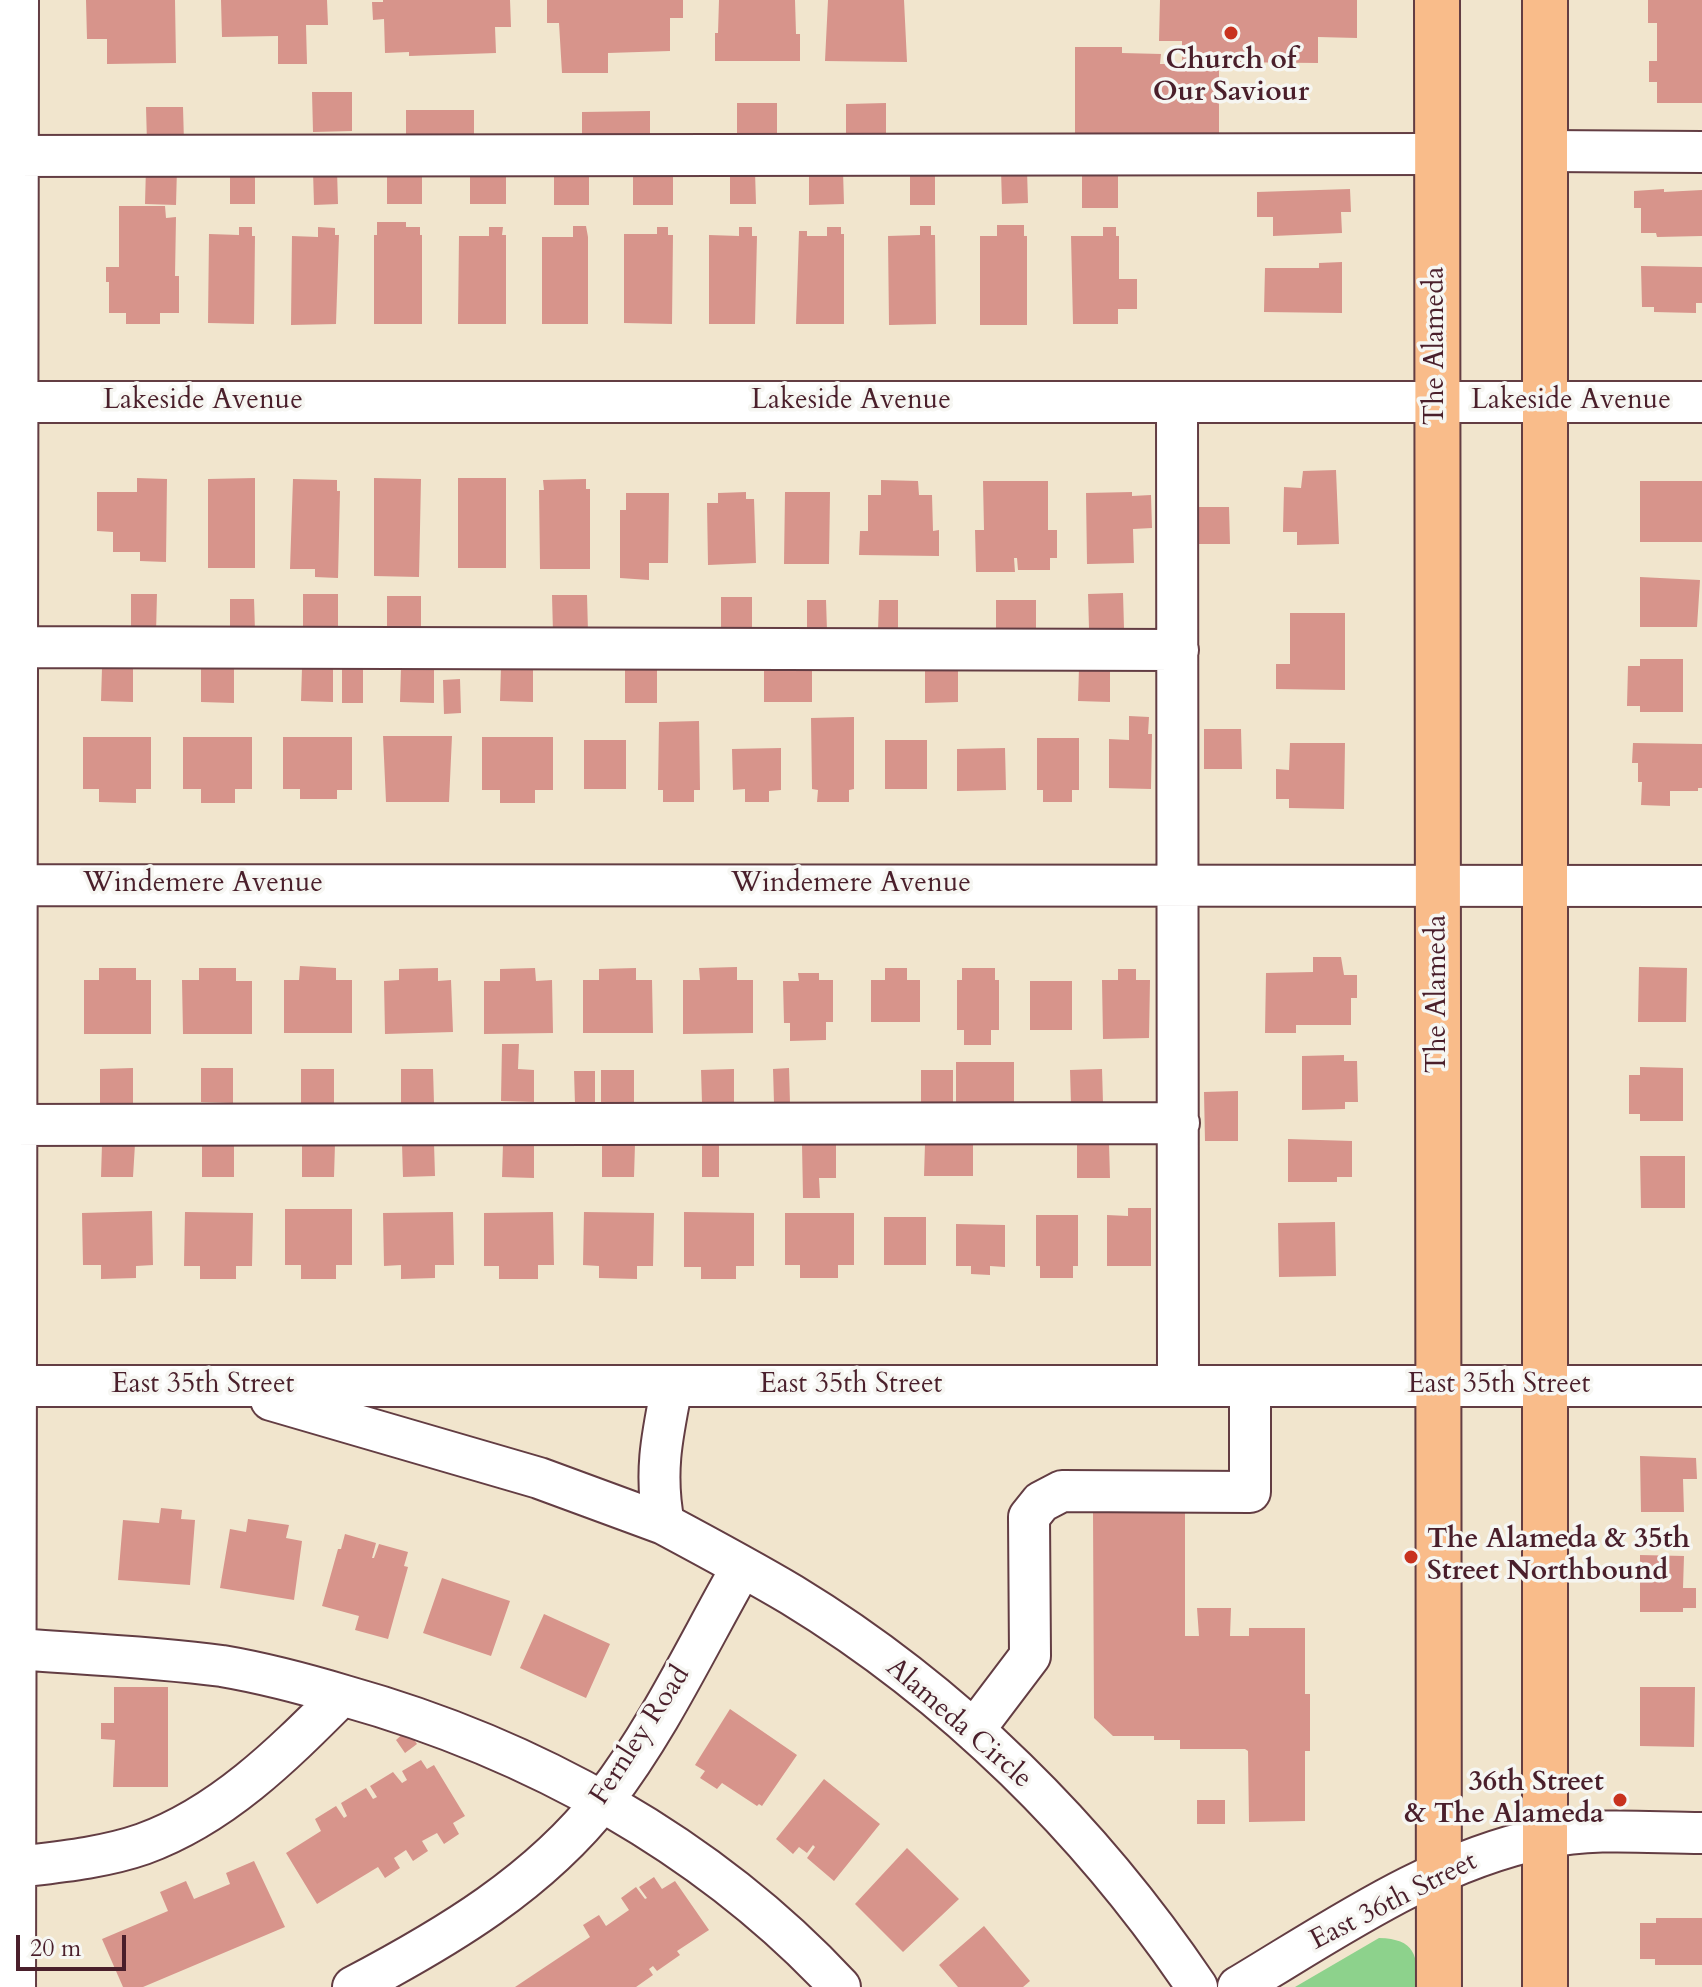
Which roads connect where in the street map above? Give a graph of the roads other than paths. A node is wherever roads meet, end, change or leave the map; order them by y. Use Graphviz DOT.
graph roads {
  1 [pos="18,0"];
  2 [pos="1437,0"];
  3 [pos="1545,0"];
  4 [pos="1546,151"];
  5 [pos="1702,152"];
  6 [pos="1437,154"];
  7 [pos="9,156"];
  8 [pos="9,402"];
  9 [pos="1177,402"];
  10 [pos="1437,402"];
  11 [pos="1546,402"];
  12 [pos="1702,402"];
  13 [pos="9,647"];
  14 [pos="1178,650"];
  15 [pos="9,885"];
  16 [pos="1178,885"];
  17 [pos="1438,885"];
  18 [pos="1546,885"];
  19 [pos="1702,886"];
  20 [pos="1179,1123"];
  21 [pos="9,1125"];
  22 [pos="9,1386"];
  23 [pos="221,1386"];
  24 [pos="672,1386"];
  25 [pos="1178,1386"];
  26 [pos="1250,1386"];
  27 [pos="1439,1386"];
  28 [pos="1546,1386"];
  29 [pos="1702,1386"];
  30 [pos="664,1524"];
  31 [pos="742,1567"];
  32 [pos="16,1649"];
  33 [pos="342,1695"];
  34 [pos="974,1730"];
  35 [pos="603,1800"];
  36 [pos="1702,1833"];
  37 [pos="1545,1837"];
  38 [pos="11,1848"];
  39 [pos="1440,1872"];
  40 [pos="819,1981"];
  41 [pos="15,1987"];
  42 [pos="353,1987"];
  43 [pos="1197,1987"];
  44 [pos="1238,1987"];
  45 [pos="1439,1987"];
  46 [pos="1545,1987"];
  1 -- 7 [label="street"];
  2 -- 6 [label="main road, The Alameda"];
  3 -- 4 [label="main road"];
  4 -- 5 [label="street"];
  4 -- 11 [label="main road"];
  6 -- 7 [label="street"];
  6 -- 10 [label="main road, The Alameda"];
  7 -- 8 [label="street"];
  8 -- 9 [label="street, Lakeside Avenue"];
  8 -- 13 [label="street"];
  9 -- 10 [label="street, Lakeside Avenue"];
  9 -- 14 [label="street"];
  10 -- 11 [label="street, Lakeside Avenue"];
  10 -- 17 [label="main road, The Alameda"];
  11 -- 12 [label="street, Lakeside Avenue"];
  11 -- 18 [label="main road"];
  13 -- 14 [label="street"];
  13 -- 15 [label="street"];
  14 -- 16 [label="street"];
  15 -- 16 [label="street, Windemere Avenue"];
  15 -- 21 [label="street"];
  16 -- 17 [label="street, Windemere Avenue"];
  16 -- 20 [label="street"];
  17 -- 18 [label="street, Windemere Avenue"];
  17 -- 27 [label="main road, The Alameda"];
  18 -- 19 [label="street, Windemere Avenue"];
  18 -- 28 [label="main road"];
  20 -- 21 [label="street"];
  20 -- 25 [label="street"];
  21 -- 22 [label="street"];
  22 -- 23 [label="street, East 35th Street"];
  22 -- 32 [label="street"];
  23 -- 24 [label="street, East 35th Street"];
  23 -- 30 [label="street, Alameda Circle"];
  24 -- 25 [label="street, East 35th Street"];
  24 -- 30 [label="street"];
  25 -- 26 [label="street, East 35th Street"];
  26 -- 27 [label="street, East 35th Street"];
  26 -- 34 [label="street"];
  27 -- 28 [label="street, East 35th Street"];
  27 -- 39 [label="main road, The Alameda"];
  28 -- 29 [label="street, East 35th Street"];
  28 -- 37 [label="main road"];
  30 -- 31 [label="street, Alameda Circle"];
  31 -- 34 [label="street, Alameda Circle"];
  31 -- 35 [label="street, Fernley Road"];
  32 -- 33 [label="street"];
  32 -- 38 [label="street"];
  33 -- 35 [label="street"];
  33 -- 38 [label="street"];
  34 -- 43 [label="street, Alameda Circle"];
  35 -- 40 [label="street"];
  35 -- 42 [label="street, Fernley Road"];
  36 -- 37 [label="street, East 36th Street"];
  37 -- 39 [label="street, East 36th Street"];
  37 -- 46 [label="main road"];
  38 -- 41 [label="street"];
  39 -- 44 [label="street, East 36th Street"];
  39 -- 45 [label="main road, The Alameda"];
}
